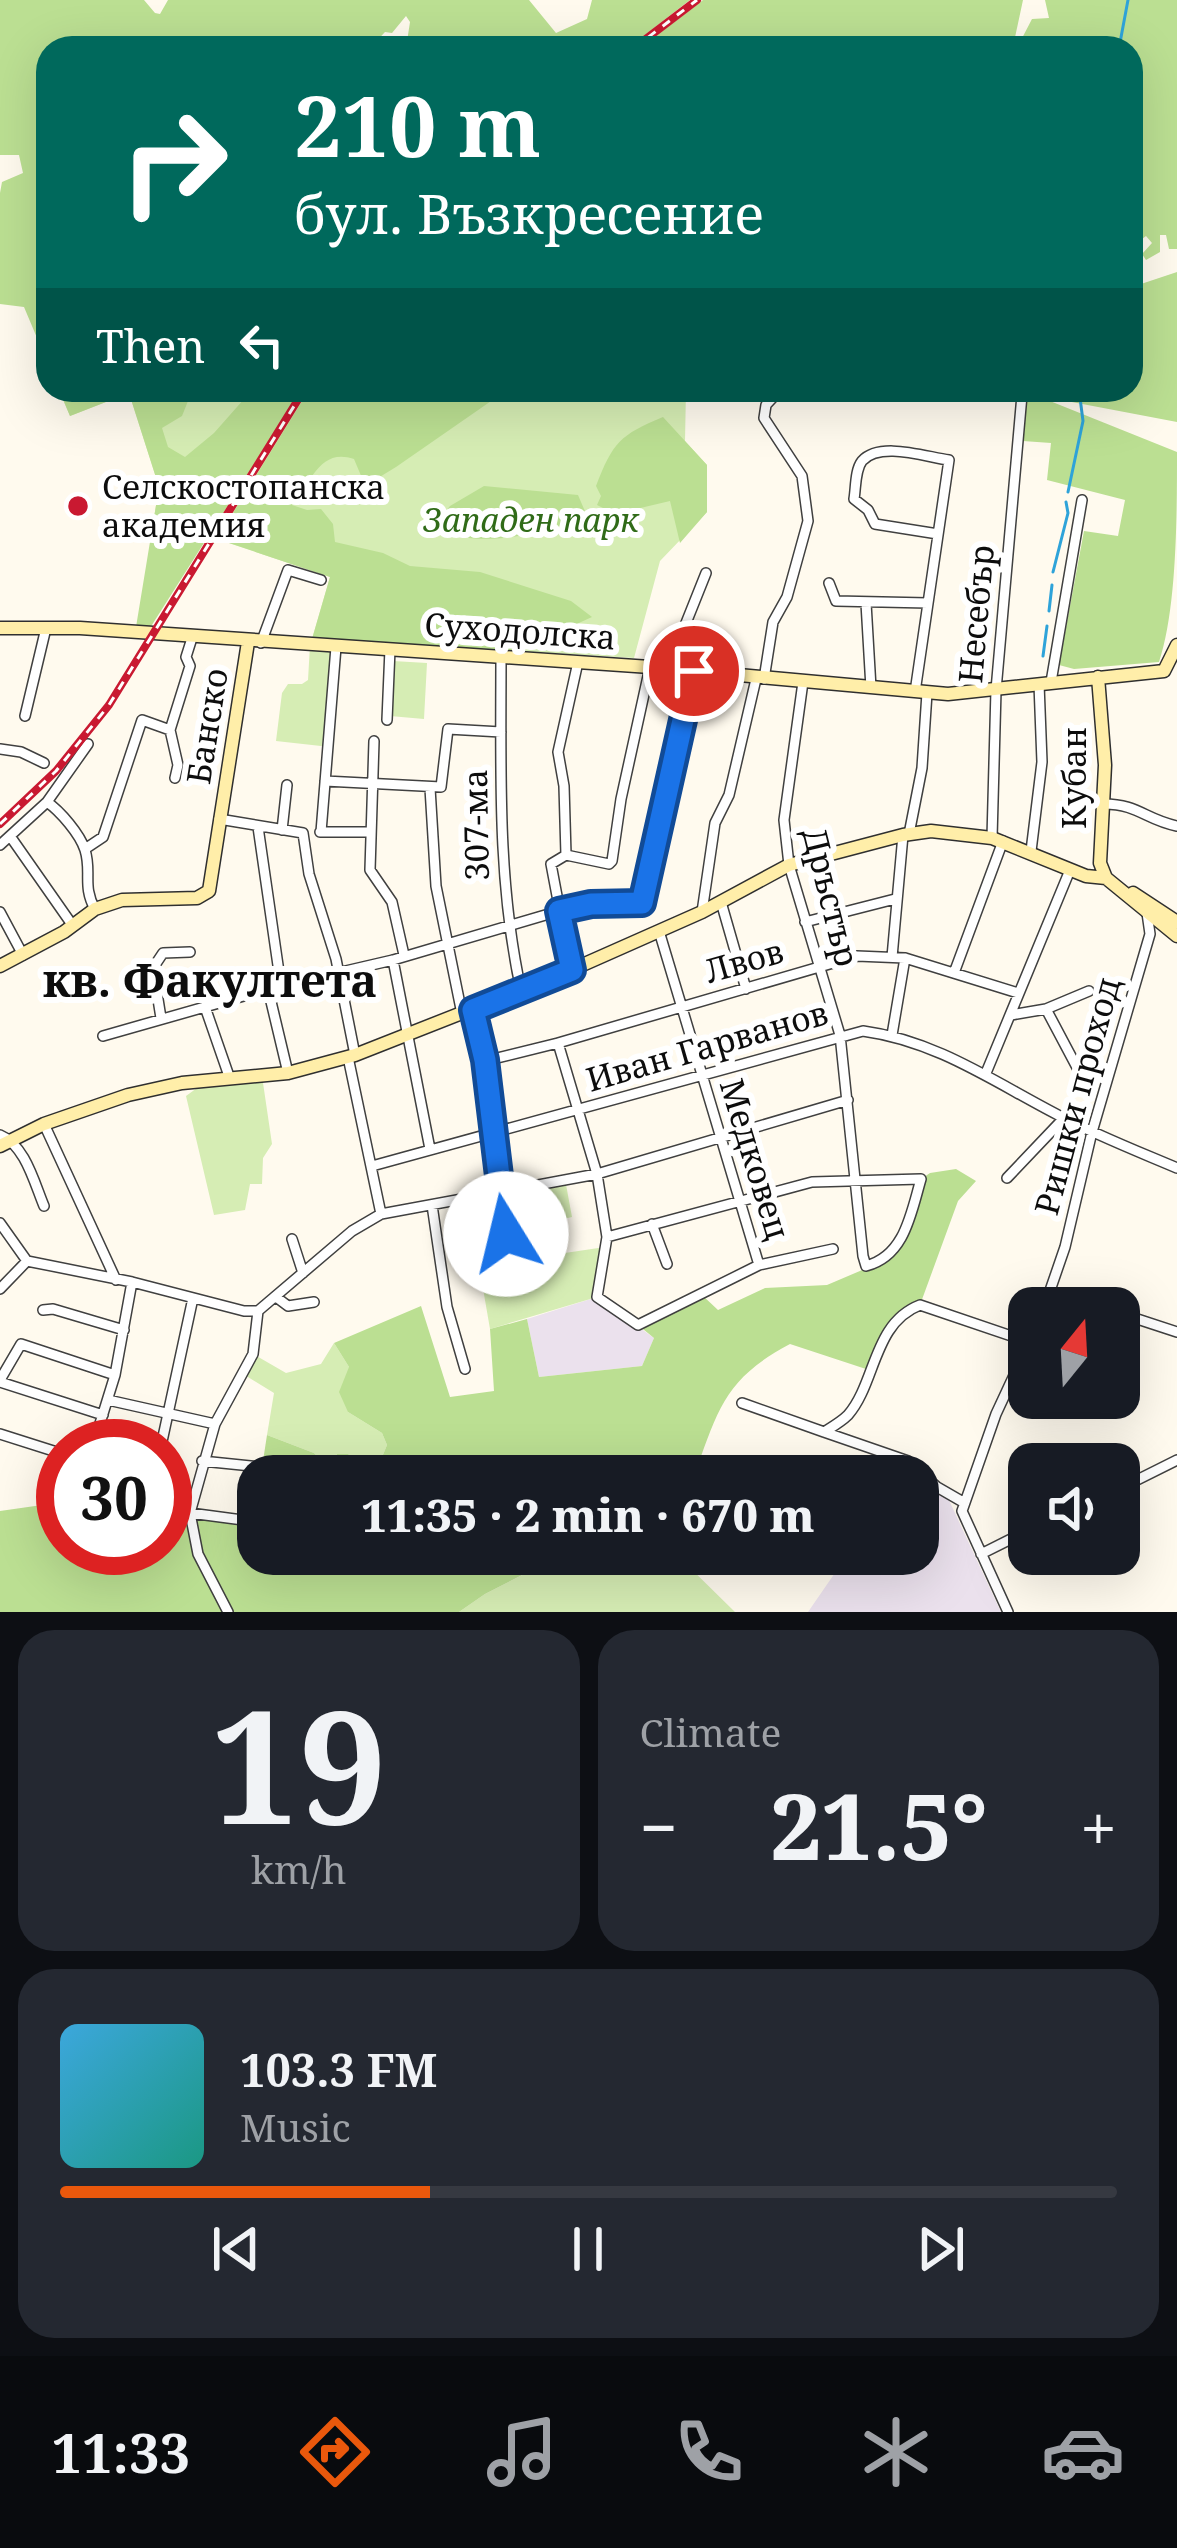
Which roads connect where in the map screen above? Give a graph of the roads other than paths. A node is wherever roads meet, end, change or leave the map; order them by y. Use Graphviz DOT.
graph roads {
  1 [pos="769,402"];
  2 [pos="1021,402"];
  3 [pos="1082,500"];
  4 [pos="938,534"];
  5 [pos="706,572"];
  6 [pos="321,580"];
  7 [pos="829,583"];
  8 [pos="866,603"];
  9 [pos="928,603"];
  10 [pos="0,628"];
  11 [pos="46,628"];
  12 [pos="192,638"];
  13 [pos="254,643"];
  14 [pos="1177,645"];
  15 [pos="336,646"];
  16 [pos="390,649"];
  17 [pos="501,657"];
  18 [pos="578,662"];
  19 [pos="650,667"];
  20 [pos="668,668"];
  21 [pos="694,671"];
  22 [pos="1170,673"];
  23 [pos="1098,676"];
  24 [pos="760,679"];
  25 [pos="803,682"];
  26 [pos="1045,683"];
  27 [pos="871,688"];
  28 [pos="996,690"];
  29 [pos="921,693"];
  30 [pos="25,716"];
  31 [pos="387,720"];
  32 [pos="170,730"];
  33 [pos="501,732"];
  34 [pos="374,741"];
  35 [pos="88,744"];
  36 [pos="0,749"];
  37 [pos="44,764"];
  38 [pos="175,778"];
  39 [pos="325,781"];
  40 [pos="287,785"];
  41 [pos="371,785"];
  42 [pos="430,788"];
  43 [pos="46,802"];
  44 [pos="1104,803"];
  45 [pos="219,819"];
  46 [pos="1177,826"];
  47 [pos="258,827"];
  48 [pos="282,830"];
  49 [pos="321,832"];
  50 [pos="369,832"];
  51 [pos="303,833"];
  52 [pos="906,834"];
  53 [pos="10,836"];
  54 [pos="998,839"];
  55 [pos="0,845"];
  56 [pos="85,849"];
  57 [pos="1030,851"];
  58 [pos="566,855"];
  59 [pos="789,865"];
  60 [pos="1070,870"];
  61 [pos="1109,881"];
  62 [pos="896,899"];
  63 [pos="721,902"];
  64 [pos="95,909"];
  65 [pos="559,911"];
  66 [pos="0,912"];
  67 [pos="702,912"];
  68 [pos="1148,914"];
  69 [pos="806,922"];
  70 [pos="1177,922"];
  71 [pos="73,926"];
  72 [pos="507,926"];
  73 [pos="659,931"];
  74 [pos="1177,936"];
  75 [pos="446,944"];
  76 [pos="190,952"];
  77 [pos="23,955"];
  78 [pos="892,957"];
  79 [pos="399,958"];
  80 [pos="905,958"];
  81 [pos="0,966"];
  82 [pos="821,967"];
  83 [pos="572,970"];
  84 [pos="954,973"];
  85 [pos="339,974"];
  86 [pos="274,988"];
  87 [pos="746,989"];
  88 [pos="521,990"];
  89 [pos="1089,991"];
  90 [pos="1018,993"];
  91 [pos="684,1006"];
  92 [pos="206,1007"];
  93 [pos="1046,1009"];
  94 [pos="468,1012"];
  95 [pos="1011,1015"];
  96 [pos="160,1018"];
  97 [pos="409,1035"];
  98 [pos="840,1035"];
  99 [pos="892,1035"];
  100 [pos="103,1036"];
  101 [pos="558,1043"];
  102 [pos="351,1056"];
  103 [pos="485,1060"];
  104 [pos="288,1072"];
  105 [pos="701,1073"];
  106 [pos="986,1073"];
  107 [pos="1082,1075"];
  108 [pos="230,1078"];
  109 [pos="848,1100"];
  110 [pos="579,1111"];
  111 [pos="1064,1118"];
  112 [pos="44,1124"];
  113 [pos="1092,1132"];
  114 [pos="491,1136"];
  115 [pos="721,1137"];
  116 [pos="3,1140"];
  117 [pos="430,1149"];
  118 [pos="372,1166"];
  119 [pos="1177,1168"];
  120 [pos="597,1174"];
  121 [pos="1007,1178"];
  122 [pos="857,1179"];
  123 [pos="499,1190"];
  124 [pos="740,1200"];
  125 [pos="432,1204"];
  126 [pos="44,1206"];
  127 [pos="381,1214"];
  128 [pos="0,1222"];
  129 [pos="652,1224"];
  130 [pos="506,1234"];
  131 [pos="607,1237"];
  132 [pos="292,1239"];
  133 [pos="833,1249"];
  134 [pos="27,1261"];
  135 [pos="667,1264"];
  136 [pos="759,1265"];
  137 [pos="303,1273"];
  138 [pos="116,1280"];
  139 [pos="132,1282"];
  140 [pos="1052,1287"];
  141 [pos="0,1289"];
  142 [pos="276,1297"];
  143 [pos="193,1298"];
  144 [pos="314,1302"];
  145 [pos="43,1310"];
  146 [pos="258,1311"];
  147 [pos="1140,1320"];
  148 [pos="124,1330"];
  149 [pos="1177,1332"];
  150 [pos="1008,1336"];
  151 [pos="465,1370"];
  152 [pos="115,1375"];
  153 [pos="0,1381"];
  154 [pos="1008,1388"];
  155 [pos="108,1400"];
  156 [pos="742,1403"];
  157 [pos="170,1414"];
  158 [pos="103,1415"];
  159 [pos="102,1419"];
  160 [pos="169,1419"];
  161 [pos="215,1424"];
  162 [pos="824,1432"];
  163 [pos="0,1434"];
  164 [pos="36,1445"];
  165 [pos="1177,1460"];
  166 [pos="202,1461"];
  167 [pos="237,1465"];
  168 [pos="1140,1478"];
  169 [pos="963,1502"];
  170 [pos="192,1504"];
  171 [pos="192,1513"];
  172 [pos="237,1519"];
  173 [pos="192,1523"];
  174 [pos="1008,1540"];
  175 [pos="981,1554"];
  176 [pos="228,1612"];
  177 [pos="1008,1612"];
  1 -- 24 [label="street"];
  2 -- 28 [label="street, Несебър"];
  3 -- 26 [label="street"];
  4 -- 4 [label="street"];
  4 -- 9 [label="street"];
  5 -- 20 [label="street"];
  6 -- 13 [label="street, Банско"];
  7 -- 8 [label="street"];
  8 -- 9 [label="street"];
  8 -- 27 [label="street"];
  9 -- 29 [label="street"];
  10 -- 11 [label="street, Суходолска"];
  11 -- 12 [label="street, Суходолска"];
  11 -- 30 [label="street"];
  12 -- 13 [label="street, Суходолска"];
  12 -- 32 [label="street"];
  13 -- 15 [label="street, Суходолска"];
  13 -- 45 [label="street, Банско"];
  14 -- 22 [label="street"];
  15 -- 16 [label="street, Суходолска"];
  15 -- 39 [label="street"];
  16 -- 17 [label="street, Суходолска"];
  16 -- 31 [label="street"];
  17 -- 18 [label="street, Суходолска"];
  17 -- 33 [label="street, 307-ма"];
  18 -- 19 [label="street, Суходолска"];
  18 -- 58 [label="street"];
  19 -- 20 [label="street, Суходолска"];
  19 -- 58 [label="street"];
  20 -- 21 [label="street, Суходолска"];
  21 -- 24 [label="street, Суходолска"];
  21 -- 65 [label="street"];
  22 -- 23 [label="street, Суходолска"];
  23 -- 26 [label="street, Суходолска"];
  23 -- 44 [label="street, Кубан"];
  24 -- 25 [label="street, Суходолска"];
  24 -- 67 [label="street"];
  25 -- 27 [label="street, Суходолска"];
  25 -- 59 [label="street, Дръстър"];
  26 -- 28 [label="street, Суходолска"];
  26 -- 57 [label="street"];
  27 -- 29 [label="street, Суходолска"];
  28 -- 29 [label="street, Суходолска"];
  28 -- 54 [label="street, Несебър"];
  29 -- 52 [label="street"];
  32 -- 38 [label="street"];
  32 -- 56 [label="street"];
  33 -- 42 [label="street"];
  33 -- 72 [label="street, 307-ма"];
  34 -- 41 [label="street"];
  35 -- 43 [label="street"];
  36 -- 37 [label="street"];
  39 -- 41 [label="street"];
  39 -- 49 [label="street"];
  40 -- 48 [label="street"];
  41 -- 42 [label="street"];
  41 -- 50 [label="street"];
  42 -- 75 [label="street"];
  43 -- 53 [label="street"];
  43 -- 56 [label="street"];
  44 -- 46 [label="street"];
  44 -- 61 [label="street, Кубан"];
  45 -- 47 [label="street"];
  45 -- 64 [label="street, Банско"];
  47 -- 48 [label="street"];
  47 -- 86 [label="street"];
  48 -- 51 [label="street"];
  49 -- 50 [label="street"];
  49 -- 51 [label="street"];
  50 -- 79 [label="street"];
  51 -- 85 [label="street"];
  52 -- 54 [label="street"];
  52 -- 59 [label="street"];
  52 -- 62 [label="street"];
  53 -- 55 [label="street"];
  53 -- 71 [label="street"];
  54 -- 57 [label="street"];
  54 -- 84 [label="street, Несебър"];
  56 -- 64 [label="street"];
  57 -- 60 [label="street"];
  58 -- 65 [label="street"];
  59 -- 63 [label="street"];
  59 -- 69 [label="street, Дръстър"];
  60 -- 61 [label="street"];
  60 -- 90 [label="street"];
  61 -- 68 [label="street"];
  61 -- 70 [label="street"];
  62 -- 69 [label="street"];
  62 -- 78 [label="street"];
  63 -- 67 [label="street"];
  63 -- 87 [label="street"];
  64 -- 71 [label="street"];
  65 -- 72 [label="street"];
  65 -- 83 [label="street"];
  66 -- 77 [label="street"];
  67 -- 73 [label="street"];
  68 -- 74 [label="street"];
  68 -- 113 [label="street, Ришки проход"];
  69 -- 82 [label="street, Дръстър"];
  71 -- 77 [label="street"];
  72 -- 75 [label="street"];
  72 -- 88 [label="street, 307-ма"];
  73 -- 83 [label="street"];
  73 -- 91 [label="street, Медковец"];
  75 -- 79 [label="street"];
  75 -- 94 [label="street"];
  76 -- 96 [label="street"];
  77 -- 81 [label="street"];
  78 -- 80 [label="street, Лвов"];
  78 -- 82 [label="street, Лвов"];
  79 -- 85 [label="street"];
  79 -- 97 [label="street"];
  80 -- 84 [label="street, Лвов"];
  80 -- 99 [label="street"];
  82 -- 87 [label="street, Лвов"];
  82 -- 98 [label="street, Дръстър"];
  83 -- 88 [label="street"];
  84 -- 90 [label="street, Лвов"];
  85 -- 86 [label="street"];
  85 -- 102 [label="street"];
  86 -- 92 [label="street"];
  86 -- 104 [label="street"];
  87 -- 91 [label="street, Лвов"];
  88 -- 94 [label="street"];
  89 -- 93 [label="street"];
  90 -- 95 [label="street"];
  91 -- 101 [label="street, Лвов"];
  91 -- 105 [label="street, Медковец"];
  92 -- 96 [label="street"];
  92 -- 108 [label="street"];
  93 -- 95 [label="street"];
  93 -- 107 [label="street"];
  94 -- 97 [label="street"];
  94 -- 103 [label="street"];
  95 -- 106 [label="street"];
  96 -- 100 [label="street"];
  97 -- 102 [label="street"];
  97 -- 117 [label="street"];
  98 -- 99 [label="street, Иван Гарванов"];
  98 -- 105 [label="street, Иван Гарванов"];
  98 -- 109 [label="street, Дръстър"];
  99 -- 106 [label="street, Иван Гарванов"];
  101 -- 103 [label="street, Лвов"];
  101 -- 110 [label="street"];
  102 -- 104 [label="street"];
  102 -- 118 [label="street"];
  103 -- 114 [label="street"];
  104 -- 108 [label="street"];
  105 -- 110 [label="street, Иван Гарванов"];
  105 -- 115 [label="street, Медковец"];
  106 -- 111 [label="street, Иван Гарванов"];
  108 -- 112 [label="street"];
  109 -- 115 [label="street"];
  109 -- 122 [label="street, Дръстър"];
  110 -- 114 [label="street, Иван Гарванов"];
  110 -- 120 [label="street"];
  111 -- 113 [label="street, Иван Гарванов"];
  111 -- 121 [label="street"];
  112 -- 116 [label="street"];
  112 -- 138 [label="street"];
  113 -- 119 [label="street, Иван Гарванов"];
  113 -- 140 [label="street, Ришки проход"];
  114 -- 117 [label="street, Иван Гарванов"];
  114 -- 123 [label="street"];
  115 -- 120 [label="street"];
  115 -- 124 [label="street, Медковец"];
  116 -- 126 [label="street"];
  117 -- 118 [label="street, Иван Гарванов"];
  118 -- 127 [label="street"];
  120 -- 123 [label="street"];
  120 -- 131 [label="street"];
  122 -- 122 [label="street, Дръстър"];
  122 -- 124 [label="street"];
  123 -- 125 [label="street"];
  123 -- 130 [label="street"];
  124 -- 129 [label="street"];
  124 -- 136 [label="street, Медковец"];
  125 -- 127 [label="street"];
  125 -- 151 [label="street"];
  127 -- 137 [label="street"];
  128 -- 134 [label="street"];
  129 -- 131 [label="street"];
  129 -- 135 [label="street"];
  131 -- 136 [label="street"];
  132 -- 137 [label="street"];
  133 -- 136 [label="street"];
  134 -- 138 [label="street"];
  134 -- 141 [label="street"];
  137 -- 142 [label="street"];
  138 -- 139 [label="street"];
  139 -- 143 [label="street"];
  139 -- 148 [label="street"];
  142 -- 144 [label="street"];
  142 -- 146 [label="street"];
  143 -- 146 [label="street"];
  143 -- 157 [label="street"];
  145 -- 148 [label="street"];
  146 -- 161 [label="street"];
  147 -- 149 [label="street"];
  148 -- 152 [label="street"];
  150 -- 162 [label="street"];
  152 -- 153 [label="street"];
  152 -- 155 [label="street"];
  153 -- 158 [label="street"];
  154 -- 169 [label="street"];
  155 -- 157 [label="street"];
  155 -- 158 [label="street"];
  156 -- 162 [label="street"];
  157 -- 160 [label="street"];
  157 -- 161 [label="street"];
  158 -- 159 [label="street"];
  161 -- 166 [label="street"];
  162 -- 169 [label="street"];
  163 -- 164 [label="street"];
  165 -- 168 [label="street"];
  166 -- 167 [label="street"];
  166 -- 170 [label="street"];
  169 -- 175 [label="street"];
  171 -- 172 [label="street"];
  173 -- 176 [label="street"];
  174 -- 175 [label="street"];
  175 -- 177 [label="street"];
}
